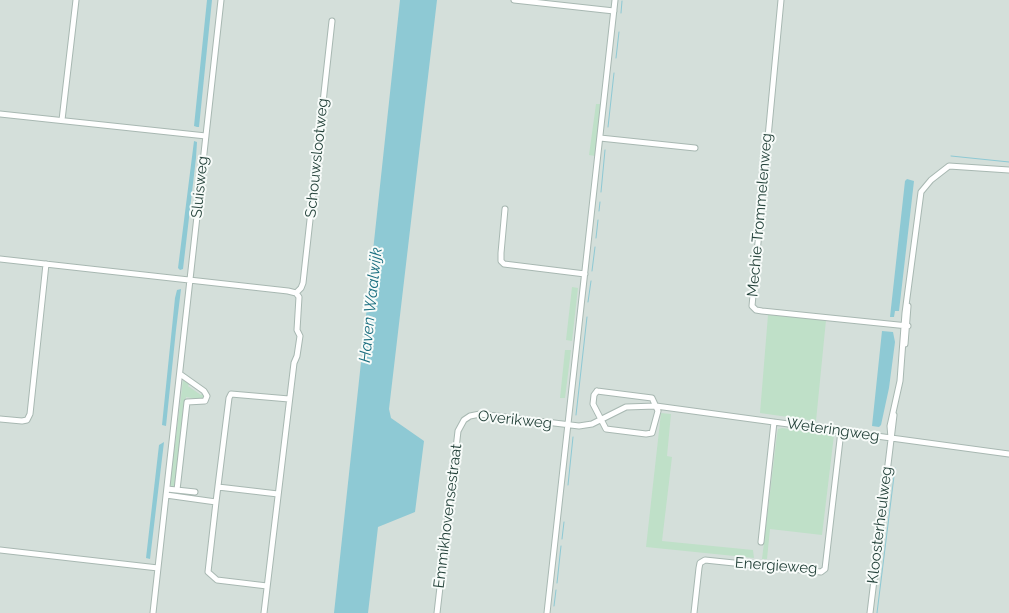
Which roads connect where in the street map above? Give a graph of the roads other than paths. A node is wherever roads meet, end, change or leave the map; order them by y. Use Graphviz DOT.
graph roads {
  1 [pos="76,0"];
  2 [pos="221,0"];
  3 [pos="514,0"];
  4 [pos="615,0"];
  5 [pos="781,0"];
  6 [pos="614,11"];
  7 [pos="332,21"];
  8 [pos="0,114"];
  9 [pos="62,120"];
  10 [pos="206,136"];
  11 [pos="600,138"];
  12 [pos="695,148"];
  13 [pos="1009,170"];
  14 [pos="505,209"];
  15 [pos="0,260"];
  16 [pos="46,264"];
  17 [pos="585,274"];
  18 [pos="190,280"];
  19 [pos="296,292"];
  20 [pos="906,326"];
  21 [pos="180,374"];
  22 [pos="289,399"];
  23 [pos="656,406"];
  24 [pos="0,419"];
  25 [pos="464,420"];
  26 [pos="601,420"];
  27 [pos="774,422"];
  28 [pos="568,426"];
  29 [pos="841,431"];
  30 [pos="891,438"];
  31 [pos="1009,454"];
  32 [pos="218,487"];
  33 [pos="177,490"];
  34 [pos="166,492"];
  35 [pos="195,492"];
  36 [pos="278,494"];
  37 [pos="216,502"];
  38 [pos="761,542"];
  39 [pos="0,550"];
  40 [pos="158,568"];
  41 [pos="267,586"];
  42 [pos="153,613"];
  43 [pos="264,613"];
  44 [pos="437,613"];
  45 [pos="547,613"];
  46 [pos="694,613"];
  47 [pos="870,613"];
  1 -- 9 [label="street"];
  2 -- 10 [label="street, Sluisweg"];
  3 -- 6 [label="street"];
  4 -- 6 [label="street"];
  5 -- 20 [label="street, Mechie Trommelenweg"];
  6 -- 11 [label="street"];
  7 -- 19 [label="street, Schouwslootweg"];
  8 -- 9 [label="street"];
  9 -- 10 [label="street"];
  10 -- 18 [label="street, Sluisweg"];
  11 -- 12 [label="street"];
  11 -- 17 [label="street"];
  13 -- 20 [label="street"];
  14 -- 17 [label="street"];
  15 -- 16 [label="street"];
  16 -- 18 [label="street"];
  16 -- 24 [label="street"];
  17 -- 28 [label="street"];
  18 -- 19 [label="street"];
  18 -- 21 [label="street, Sluisweg"];
  19 -- 22 [label="street, Schouwslootweg"];
  20 -- 30 [label="street"];
  21 -- 33 [label="street"];
  21 -- 34 [label="street, Sluisweg"];
  22 -- 32 [label="street"];
  22 -- 36 [label="street"];
  23 -- 26 [label="street, Overikweg"];
  23 -- 26 [label="street"];
  23 -- 26 [label="street"];
  23 -- 27 [label="street, Weteringweg"];
  25 -- 28 [label="street, Overikweg"];
  25 -- 44 [label="street, Emmikhovensestraat"];
  26 -- 28 [label="street, Overikweg"];
  27 -- 29 [label="street, Weteringweg"];
  27 -- 38 [label="street, Energieweg"];
  28 -- 45 [label="street"];
  29 -- 30 [label="street, Weteringweg"];
  29 -- 46 [label="street, Energieweg"];
  30 -- 31 [label="street, Weteringweg"];
  30 -- 47 [label="street, Kloosterheulweg"];
  32 -- 36 [label="street"];
  32 -- 37 [label="street"];
  33 -- 34 [label="street"];
  33 -- 35 [label="street"];
  34 -- 37 [label="street"];
  34 -- 40 [label="street, Sluisweg"];
  36 -- 41 [label="street"];
  37 -- 41 [label="street"];
  39 -- 40 [label="street"];
  40 -- 42 [label="street, Sluisweg"];
  41 -- 43 [label="street"];
}
